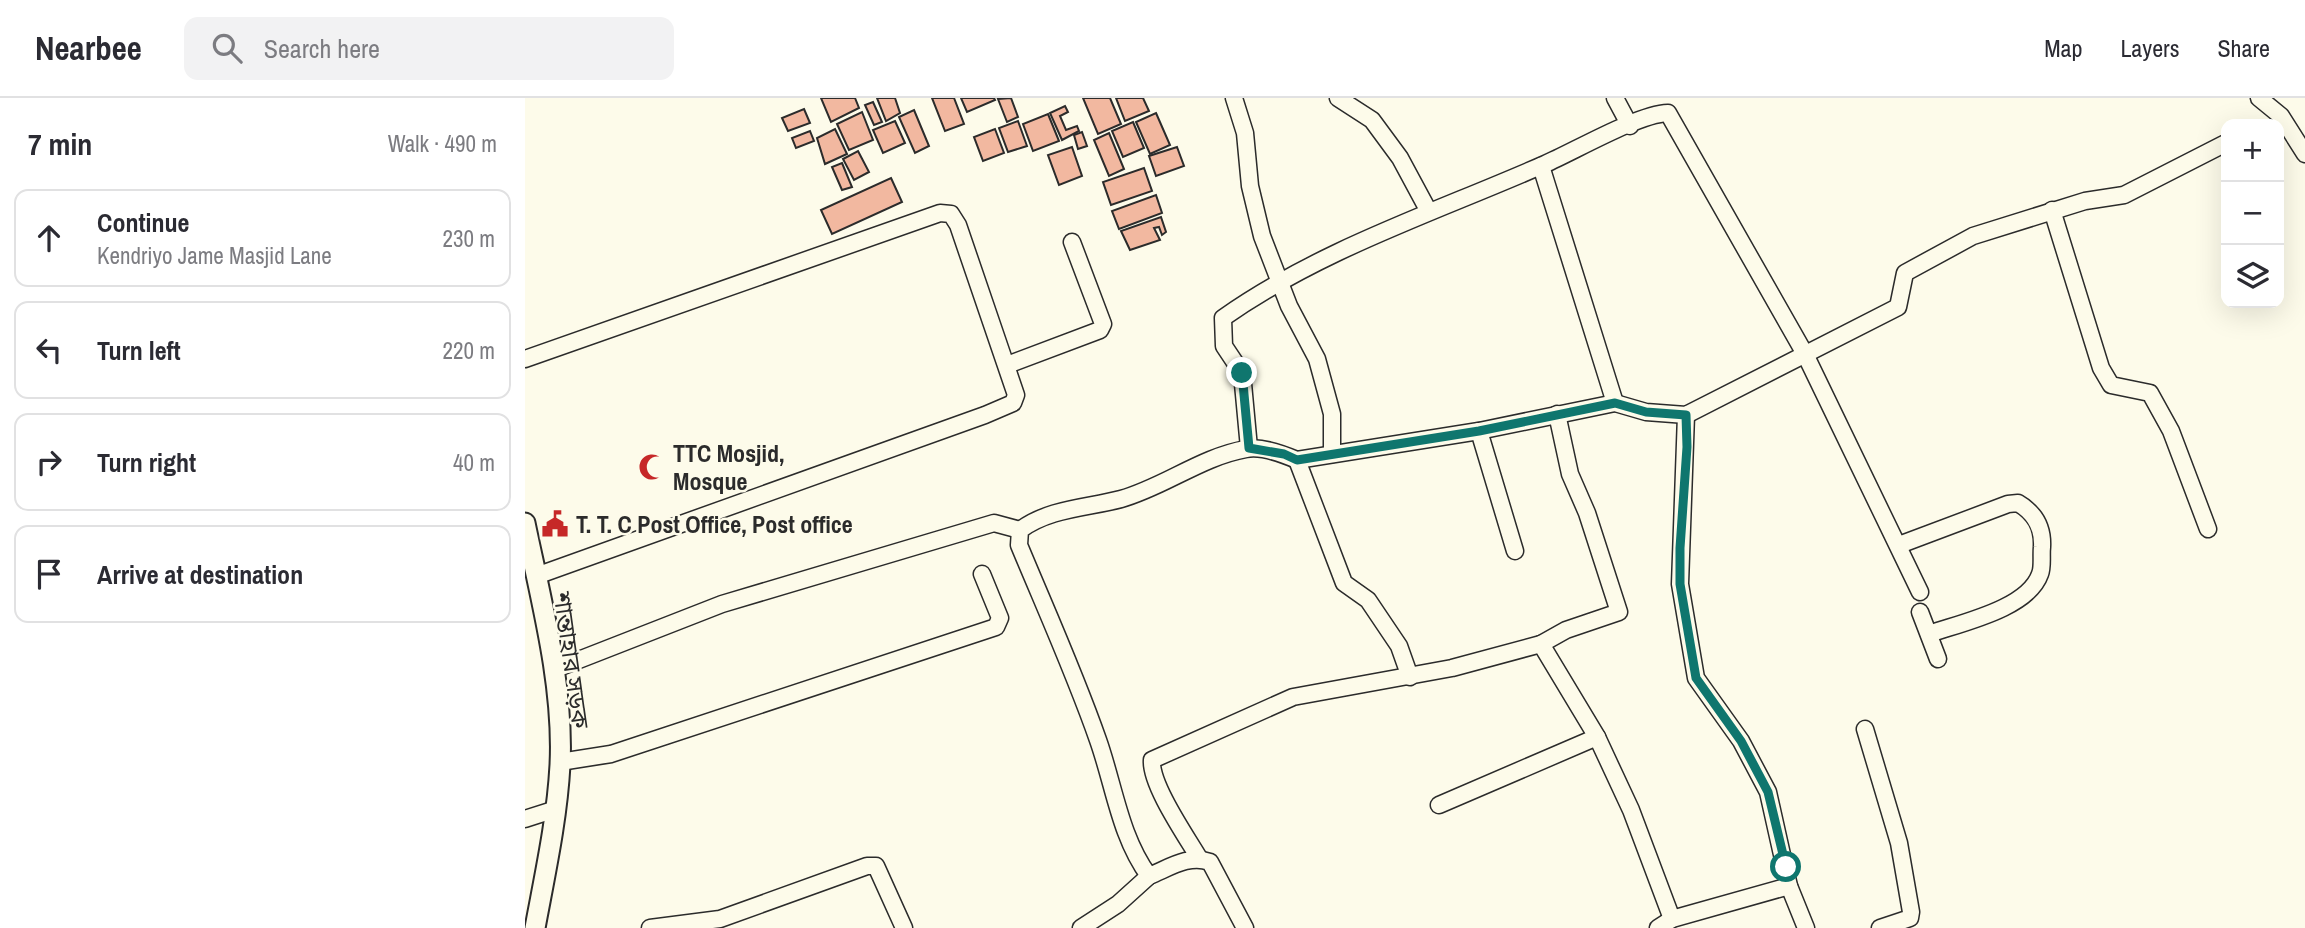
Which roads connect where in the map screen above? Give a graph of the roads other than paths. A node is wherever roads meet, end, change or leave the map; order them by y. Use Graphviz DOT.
graph roads {
  1 [pos="1234,98"];
  2 [pos="1338,98"];
  3 [pos="1615,98"];
  4 [pos="2259,98"];
  5 [pos="2281,116"];
  6 [pos="2275,119"];
  7 [pos="1630,126"];
  8 [pos="2221,146"];
  9 [pos="2305,154"];
  10 [pos="1541,166"];
  11 [pos="1428,211"];
  12 [pos="2053,211"];
  13 [pos="1072,242"];
  14 [pos="1279,281"];
  15 [pos="1805,354"];
  16 [pos="525,359"];
  17 [pos="1007,365"];
  18 [pos="1615,403"];
  19 [pos="1557,414"];
  20 [pos="1686,415"];
  21 [pos="1479,431"];
  22 [pos="1249,448"];
  23 [pos="1332,454"];
  24 [pos="1297,460"];
  25 [pos="525,523"];
  26 [pos="2208,529"];
  27 [pos="1020,530"];
  28 [pos="1899,545"];
  29 [pos="1515,551"];
  30 [pos="982,574"];
  31 [pos="536,576"];
  32 [pos="1920,592"];
  33 [pos="1920,612"];
  34 [pos="1929,634"];
  35 [pos="1541,644"];
  36 [pos="1938,659"];
  37 [pos="553,670"];
  38 [pos="1410,677"];
  39 [pos="1865,729"];
  40 [pos="1597,737"];
  41 [pos="560,762"];
  42 [pos="1439,805"];
  43 [pos="556,809"];
  44 [pos="525,819"];
  45 [pos="1199,858"];
  46 [pos="1149,876"];
  47 [pos="1789,886"];
  48 [pos="1665,923"];
  49 [pos="535,928"];
  50 [pos="650,928"];
  51 [pos="904,928"];
  52 [pos="1081,928"];
  53 [pos="1245,928"];
  54 [pos="1807,928"];
  55 [pos="1880,928"];
  1 -- 14 [label="street"];
  2 -- 11 [label="street"];
  3 -- 7 [label="street"];
  4 -- 5 [label="street"];
  5 -- 6 [label="street"];
  5 -- 9 [label="street"];
  7 -- 10 [label="street"];
  7 -- 15 [label="street"];
  8 -- 12 [label="street"];
  10 -- 11 [label="street"];
  10 -- 18 [label="street"];
  11 -- 14 [label="street"];
  12 -- 15 [label="street"];
  12 -- 26 [label="street"];
  13 -- 17 [label="street"];
  14 -- 22 [label="street"];
  14 -- 23 [label="street"];
  15 -- 20 [label="street"];
  15 -- 28 [label="street"];
  16 -- 17 [label="street"];
  17 -- 31 [label="street"];
  18 -- 19 [label="street"];
  18 -- 20 [label="street"];
  19 -- 21 [label="street"];
  19 -- 35 [label="street"];
  20 -- 47 [label="street"];
  21 -- 23 [label="street"];
  21 -- 29 [label="street"];
  22 -- 24 [label="street"];
  22 -- 27 [label="street"];
  23 -- 24 [label="street"];
  24 -- 38 [label="street"];
  25 -- 31 [label="main road, শান্তাহার সড়ক"];
  27 -- 37 [label="street"];
  27 -- 46 [label="street"];
  28 -- 32 [label="street"];
  28 -- 34 [label="street"];
  30 -- 41 [label="street"];
  31 -- 37 [label="main road, শান্তাহার সড়ক"];
  33 -- 34 [label="street"];
  34 -- 36 [label="street"];
  35 -- 38 [label="street"];
  35 -- 40 [label="street"];
  37 -- 41 [label="main road, শান্তাহার সড়ক"];
  38 -- 45 [label="street"];
  39 -- 55 [label="street"];
  40 -- 42 [label="street"];
  40 -- 48 [label="street"];
  41 -- 43 [label="main road, শান্তাহার সড়ক"];
  43 -- 44 [label="street"];
  43 -- 49 [label="main road, শান্তাহার সড়ক"];
  45 -- 46 [label="street"];
  45 -- 53 [label="street"];
  46 -- 52 [label="street"];
  47 -- 48 [label="street"];
  47 -- 54 [label="street"];
  50 -- 51 [label="street"];
}
